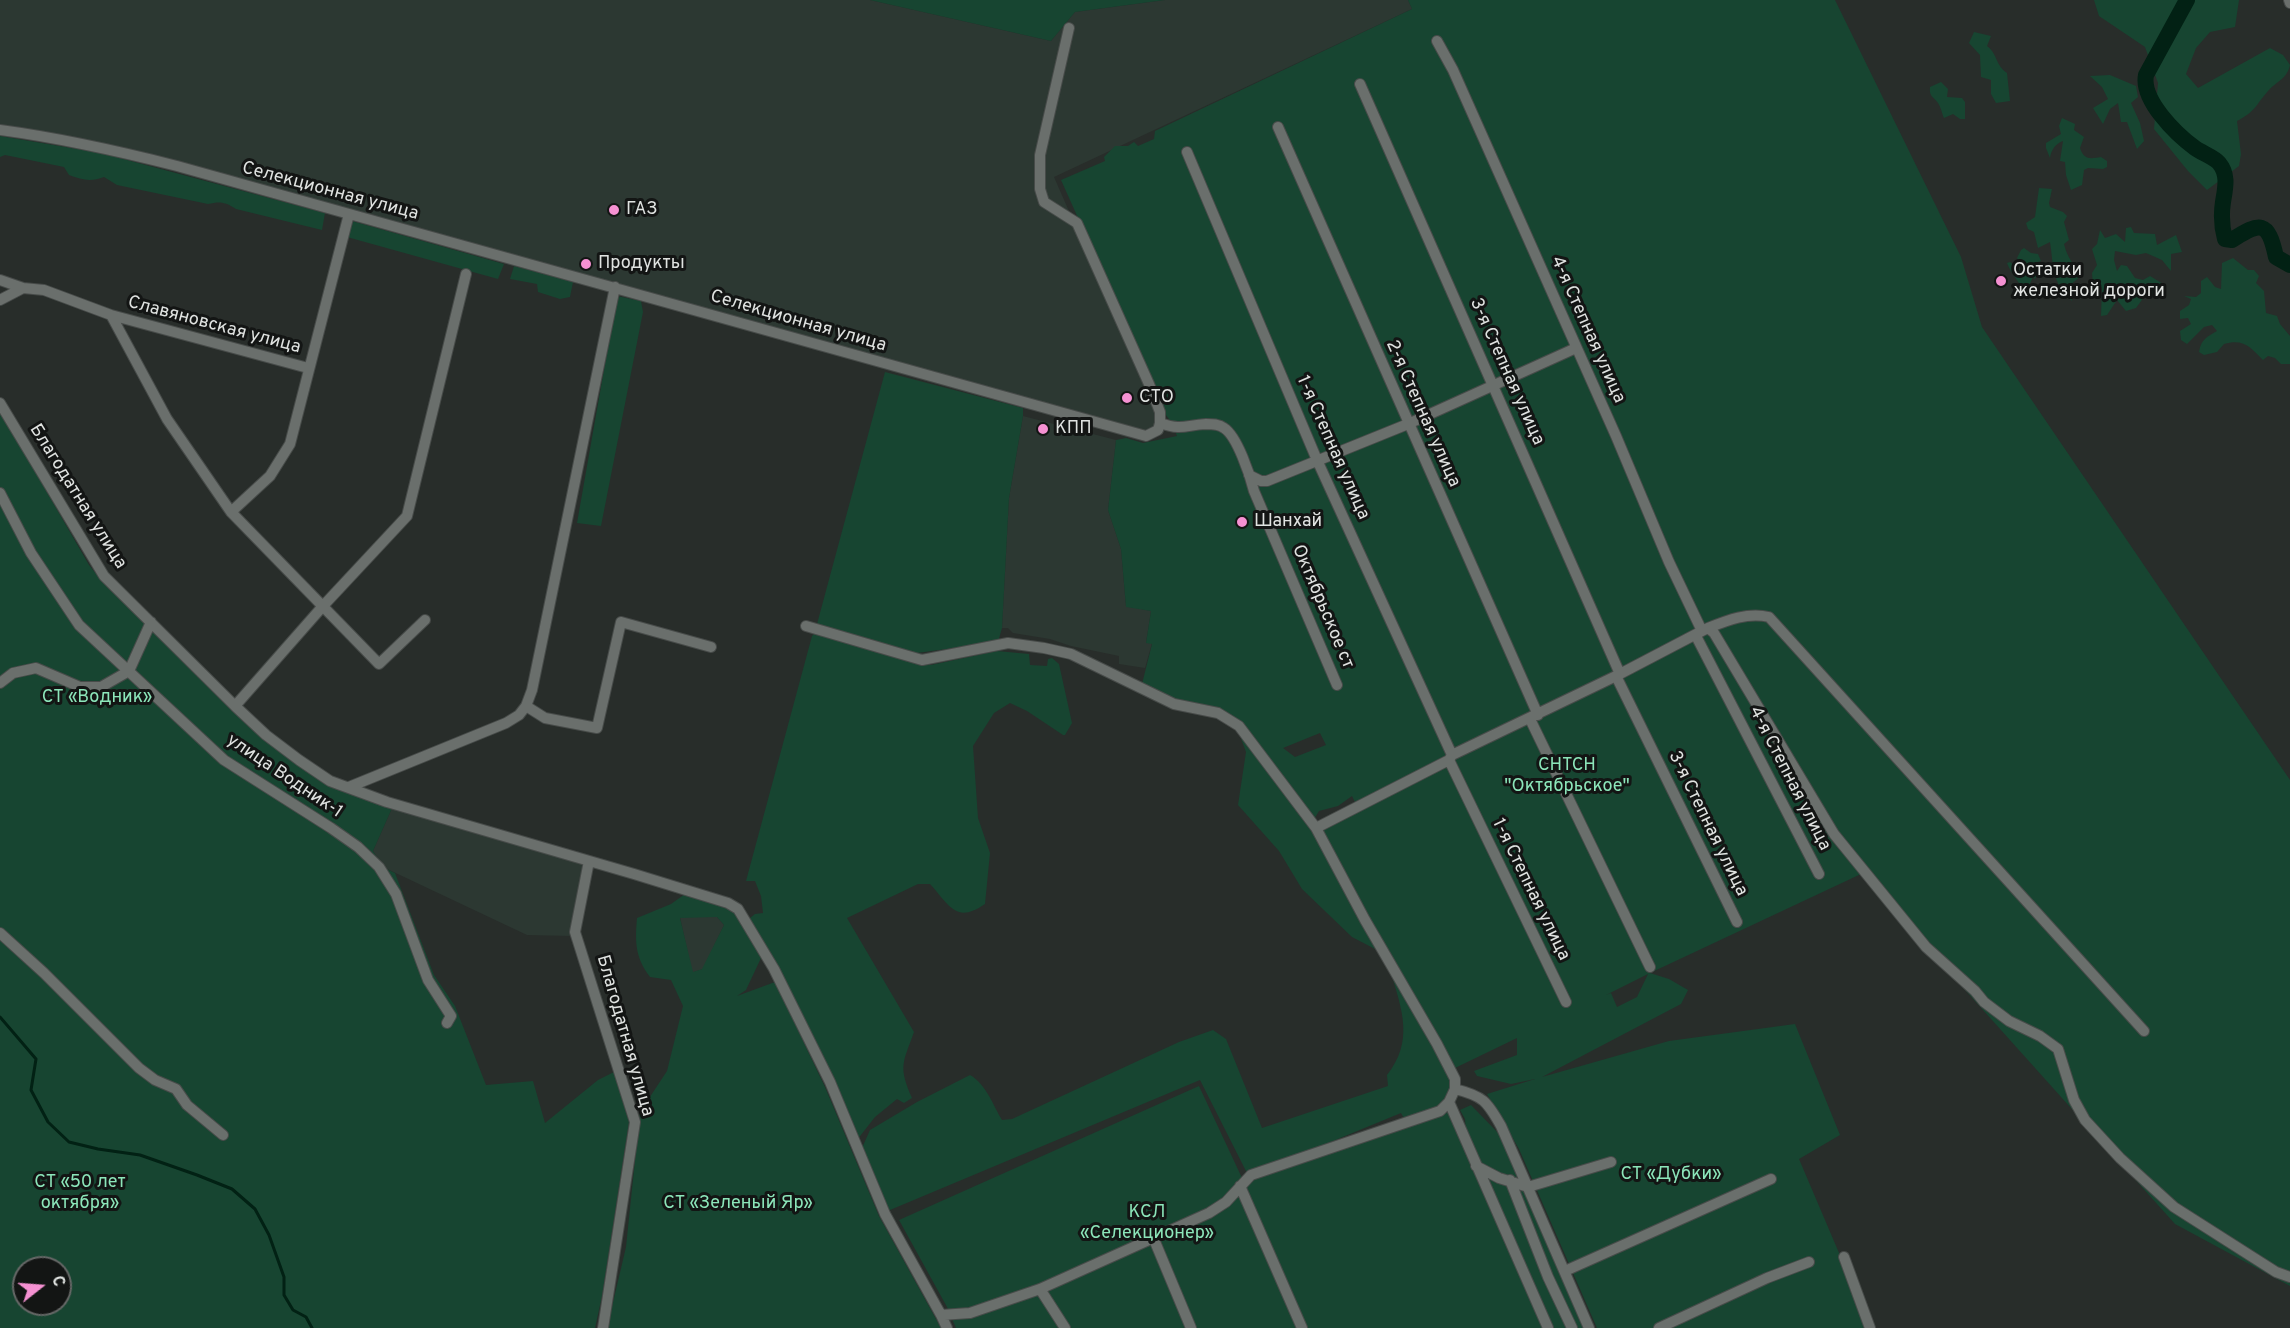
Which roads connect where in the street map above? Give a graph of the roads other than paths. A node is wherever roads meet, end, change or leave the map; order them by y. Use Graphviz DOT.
graph roads {
  1 [pos="1069,28"];
  2 [pos="1437,41"];
  3 [pos="1360,84"];
  4 [pos="1278,126"];
  5 [pos="0,130"];
  6 [pos="1187,152"];
  7 [pos="349,214"];
  8 [pos="466,274"];
  9 [pos="0,280"];
  10 [pos="615,286"];
  11 [pos="23,288"];
  12 [pos="0,300"];
  13 [pos="111,315"];
  14 [pos="1576,348"];
  15 [pos="309,368"];
  16 [pos="1493,385"];
  17 [pos="0,403"];
  18 [pos="1160,423"];
  19 [pos="1408,424"];
  20 [pos="1317,460"];
  21 [pos="1250,475"];
  22 [pos="0,493"];
  23 [pos="231,512"];
  24 [pos="323,606"];
  25 [pos="425,620"];
  26 [pos="151,622"];
  27 [pos="806,626"];
  28 [pos="1701,632"];
  29 [pos="711,647"];
  30 [pos="129,671"];
  31 [pos="1618,675"];
  32 [pos="0,683"];
  33 [pos="1337,686"];
  34 [pos="235,706"];
  35 [pos="526,706"];
  36 [pos="1534,717"];
  37 [pos="1451,758"];
  38 [pos="372,778"];
  39 [pos="349,787"];
  40 [pos="375,797"];
  41 [pos="1316,828"];
  42 [pos="589,861"];
  43 [pos="1819,874"];
  44 [pos="1737,922"];
  45 [pos="0,933"];
  46 [pos="1650,967"];
  47 [pos="1566,1002"];
  48 [pos="447,1023"];
  49 [pos="2144,1030"];
  50 [pos="1455,1089"];
  51 [pos="1449,1102"];
  52 [pos="223,1135"];
  53 [pos="1611,1162"];
  54 [pos="1476,1166"];
  55 [pos="1771,1179"];
  56 [pos="1510,1180"];
  57 [pos="1240,1186"];
  58 [pos="1528,1187"];
  59 [pos="1154,1237"];
  60 [pos="1844,1257"];
  61 [pos="1809,1262"];
  62 [pos="1565,1271"];
  63 [pos="2290,1276"];
  64 [pos="1040,1289"];
  65 [pos="942,1315"];
  66 [pos="603,1328"];
  67 [pos="947,1328"];
  68 [pos="1065,1328"];
  69 [pos="1191,1328"];
  70 [pos="1302,1328"];
  71 [pos="1548,1328"];
  72 [pos="1572,1328"];
  73 [pos="1589,1328"];
  74 [pos="1659,1328"];
  75 [pos="1870,1328"];
  1 -- 18 [label="street"];
  2 -- 14 [label="street, 4-я Степная улица"];
  3 -- 16 [label="street, 3-я Степная улица"];
  4 -- 19 [label="street, 2-я Степная улица"];
  5 -- 7 [label="street, Селекционная улица"];
  6 -- 20 [label="street, 1-я Степная улица"];
  7 -- 10 [label="street, Селекционная улица"];
  7 -- 15 [label="street, Славяновская улица"];
  8 -- 24 [label="street"];
  9 -- 11 [label="street, Славяновская улица"];
  10 -- 18 [label="street, Селекционная улица"];
  10 -- 35 [label="street"];
  11 -- 12 [label="street"];
  11 -- 13 [label="street, Славяновская улица"];
  13 -- 15 [label="street, Славяновская улица"];
  13 -- 23 [label="street, Славяновская улица"];
  14 -- 16 [label="street"];
  14 -- 28 [label="street, 4-я Степная улица"];
  15 -- 23 [label="street, Славяновская улица"];
  16 -- 19 [label="street"];
  16 -- 31 [label="street, 3-я Степная улица"];
  17 -- 26 [label="street, Благодатная улица"];
  18 -- 21 [label="street, Октябрьское ст"];
  19 -- 20 [label="street"];
  19 -- 36 [label="street, 2-я Степная улица"];
  20 -- 21 [label="street"];
  20 -- 37 [label="street, 1-я Степная улица"];
  21 -- 33 [label="street, Октябрьское ст"];
  22 -- 30 [label="street, улица Водник-1"];
  23 -- 24 [label="street, Славяновская улица"];
  24 -- 25 [label="street"];
  24 -- 34 [label="street"];
  26 -- 30 [label="street"];
  26 -- 34 [label="street, Благодатная улица"];
  27 -- 41 [label="street"];
  28 -- 31 [label="street"];
  28 -- 43 [label="street, 4-я Степная улица"];
  28 -- 49 [label="street"];
  28 -- 63 [label="street"];
  29 -- 35 [label="street"];
  30 -- 32 [label="street"];
  30 -- 48 [label="street, улица Водник-1"];
  31 -- 36 [label="street"];
  31 -- 44 [label="street, 3-я Степная улица"];
  34 -- 39 [label="street, Благодатная улица"];
  35 -- 38 [label="street"];
  36 -- 37 [label="street"];
  36 -- 46 [label="street, 2-я Степная улица"];
  37 -- 41 [label="street"];
  37 -- 47 [label="street, 1-я Степная улица"];
  38 -- 39 [label="street"];
  38 -- 40 [label="street"];
  39 -- 40 [label="street, Благодатная улица"];
  40 -- 42 [label="street, Благодатная улица"];
  41 -- 50 [label="street"];
  42 -- 65 [label="street, Благодатная улица"];
  42 -- 66 [label="street, Благодатная улица"];
  45 -- 52 [label="street"];
  50 -- 51 [label="street"];
  50 -- 58 [label="street"];
  51 -- 54 [label="street"];
  51 -- 57 [label="street"];
  53 -- 58 [label="street"];
  54 -- 56 [label="street"];
  54 -- 71 [label="street"];
  55 -- 62 [label="street"];
  56 -- 58 [label="street"];
  56 -- 72 [label="street"];
  57 -- 59 [label="street"];
  57 -- 70 [label="street"];
  58 -- 62 [label="street"];
  59 -- 64 [label="street"];
  59 -- 69 [label="street"];
  60 -- 75 [label="street"];
  61 -- 74 [label="street"];
  62 -- 73 [label="street"];
  64 -- 65 [label="street"];
  64 -- 68 [label="street"];
  65 -- 67 [label="street"];
}
